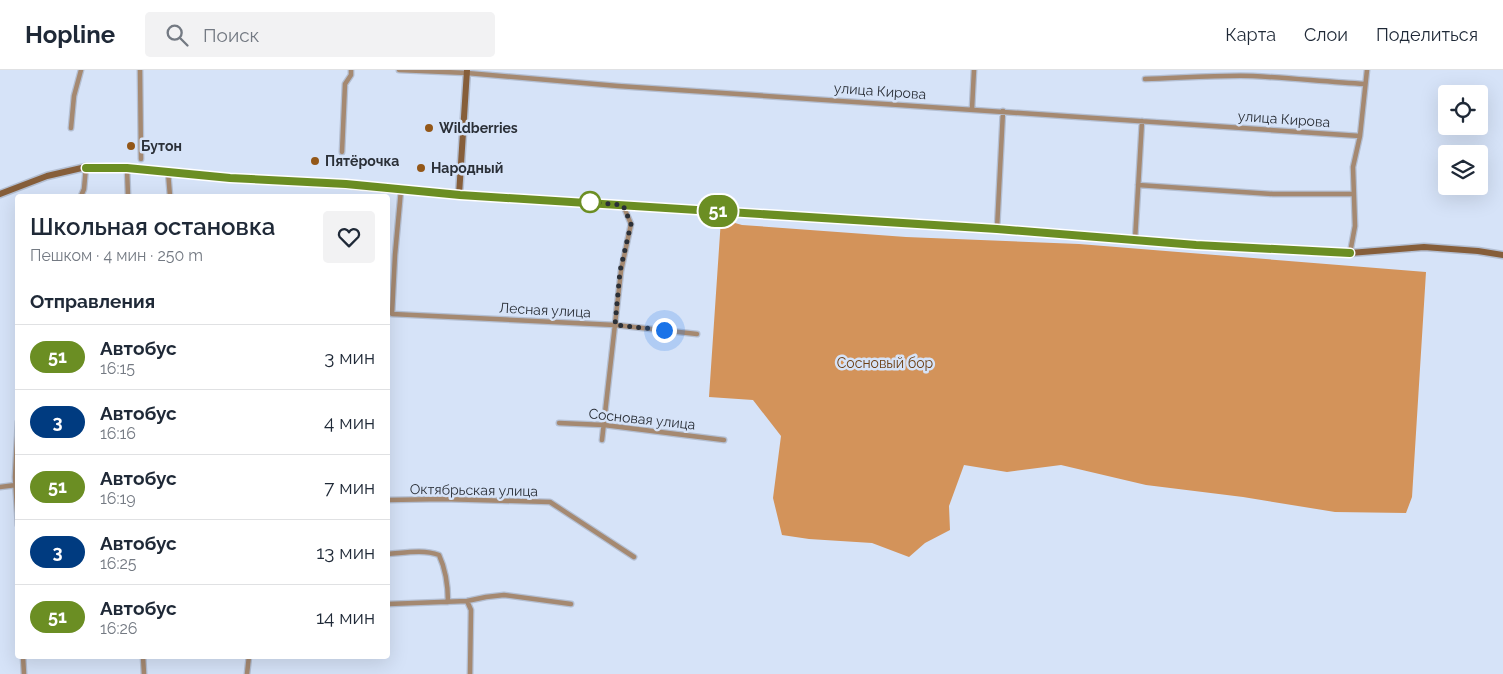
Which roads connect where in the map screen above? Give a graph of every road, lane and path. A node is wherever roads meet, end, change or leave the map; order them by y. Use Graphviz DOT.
graph roads {
  1 [pos="81,70"];
  2 [pos="140,70"];
  3 [pos="351,70"];
  4 [pos="399,70"];
  5 [pos="974,70"];
  6 [pos="1367,70"];
  7 [pos="467,72"];
  8 [pos="1145,79"];
  9 [pos="1365,84"];
  10 [pos="972,109"];
  11 [pos="1002,111"];
  12 [pos="1142,121"];
  13 [pos="71,128"];
  14 [pos="1360,136"];
  15 [pos="342,152"];
  16 [pos="141,158"];
  17 [pos="86,168"];
  18 [pos="127,168"];
  19 [pos="168,172"];
  20 [pos="1138,185"];
  21 [pos="401,190"];
  22 [pos="0,194"];
  23 [pos="82,194"];
  24 [pos="128,194"];
  25 [pos="170,194"];
  26 [pos="1354,194"];
  27 [pos="460,195"];
  28 [pos="623,205"];
  29 [pos="997,229"];
  30 [pos="1135,240"];
  31 [pos="1350,253"];
  32 [pos="1503,255"];
  33 [pos="615,325"];
  34 [pos="697,334"];
  35 [pos="559,423"];
  36 [pos="604,425"];
  37 [pos="602,440"];
  38 [pos="724,440"];
  39 [pos="15,485"];
  40 [pos="0,487"];
  41 [pos="390,500"];
  42 [pos="390,554"];
  43 [pos="634,557"];
  44 [pos="467,601"];
  45 [pos="448,602"];
  46 [pos="390,604"];
  47 [pos="571,604"];
  48 [pos="23,659"];
  49 [pos="143,659"];
  50 [pos="249,659"];
  51 [pos="24,674"];
  52 [pos="144,674"];
  53 [pos="247,674"];
  54 [pos="470,674"];
  1 -- 13 [label="street"];
  2 -- 16 [label="street"];
  3 -- 15 [label="street"];
  4 -- 7 [label="street, улица Кирова"];
  5 -- 10 [label="street"];
  6 -- 9 [label="street"];
  7 -- 10 [label="street, улица Кирова"];
  7 -- 27 [label="street"];
  8 -- 9 [label="street"];
  9 -- 14 [label="street"];
  10 -- 11 [label="street, улица Кирова"];
  11 -- 12 [label="street, улица Кирова"];
  11 -- 29 [label="street"];
  12 -- 14 [label="street, улица Кирова"];
  12 -- 20 [label="street"];
  14 -- 26 [label="street"];
  17 -- 18 [label="street"];
  17 -- 22 [label="street"];
  17 -- 23 [label="street"];
  18 -- 19 [label="street"];
  18 -- 24 [label="street"];
  19 -- 21 [label="street"];
  19 -- 25 [label="street"];
  20 -- 26 [label="street"];
  20 -- 30 [label="street"];
  21 -- 27 [label="street"];
  21 -- 33 [label="street, Лесная улица"];
  26 -- 31 [label="street"];
  27 -- 28 [label="street"];
  28 -- 29 [label="street"];
  28 -- 33 [label="street"];
  29 -- 30 [label="street"];
  30 -- 31 [label="street"];
  31 -- 32 [label="street"];
  33 -- 34 [label="street, Лесная улица"];
  33 -- 36 [label="street"];
  35 -- 36 [label="street, Сосновая улица"];
  36 -- 37 [label="street"];
  36 -- 38 [label="street, Сосновая улица"];
  39 -- 40 [label="street"];
  41 -- 43 [label="street, Октябрьская улица"];
  42 -- 45 [label="street"];
  44 -- 45 [label="street"];
  44 -- 47 [label="street"];
  44 -- 54 [label="street"];
  45 -- 46 [label="street"];
  48 -- 51 [label="street"];
  49 -- 52 [label="street"];
  50 -- 53 [label="street"];
}
